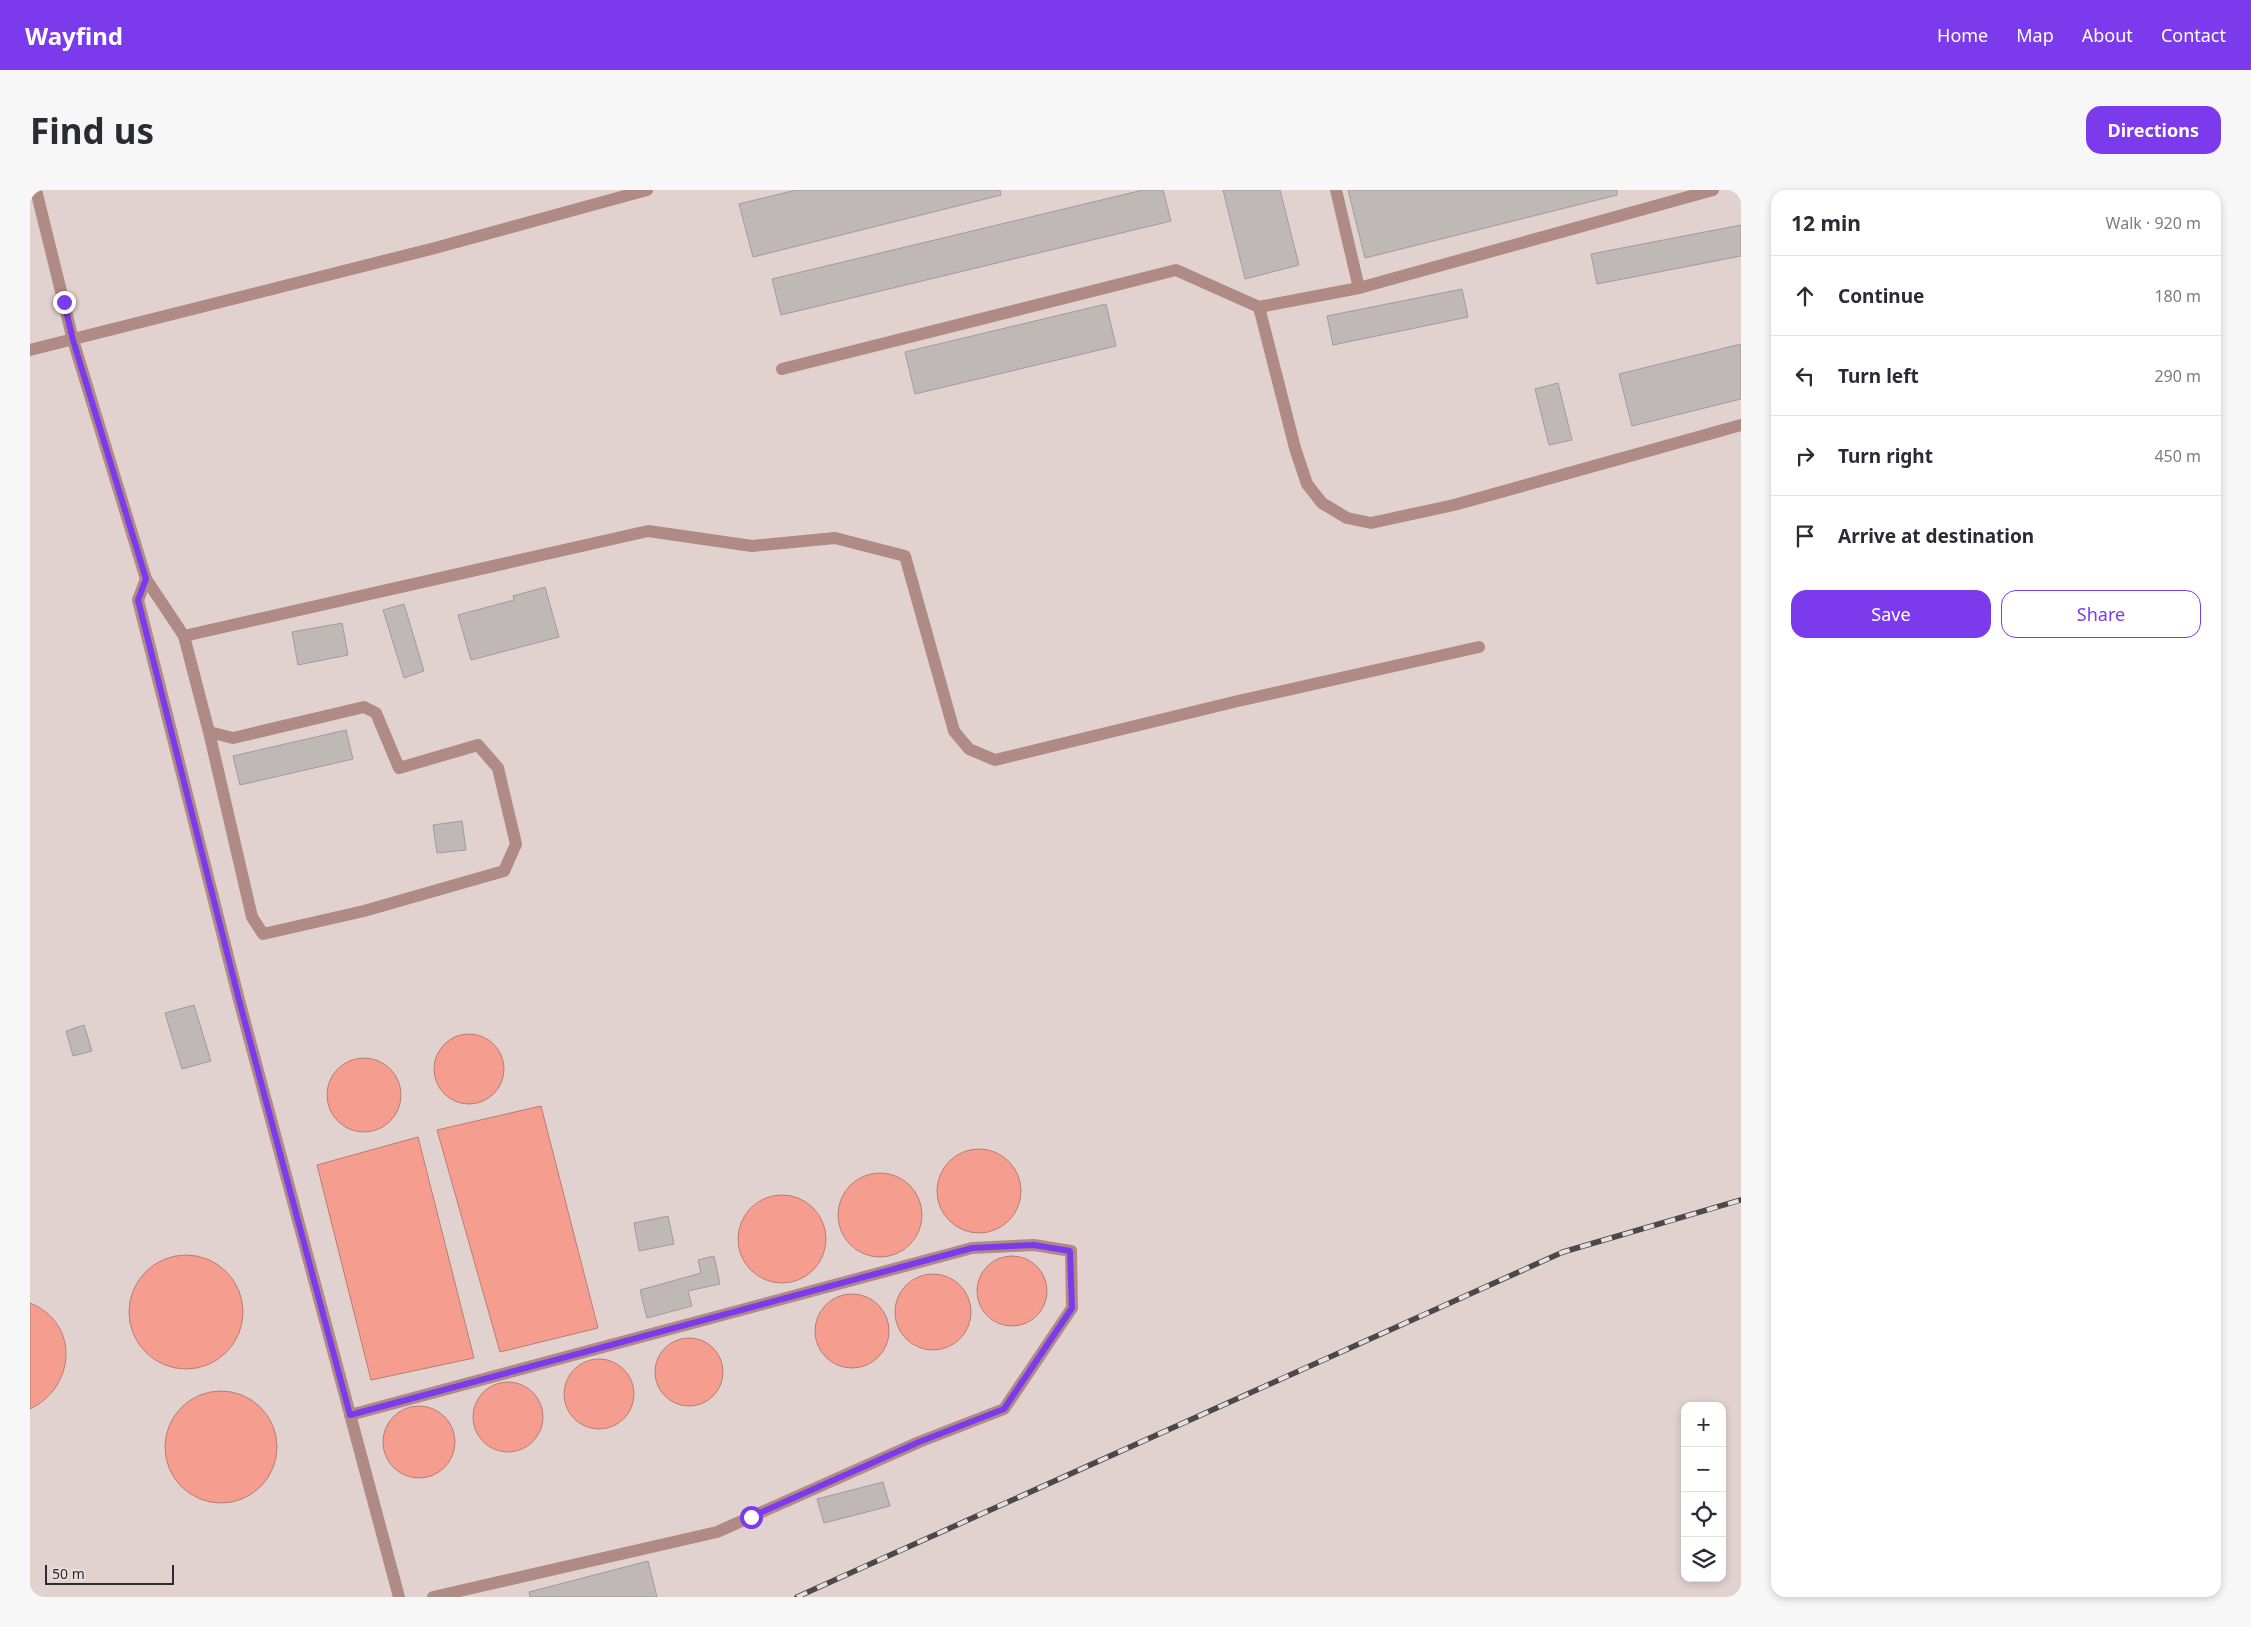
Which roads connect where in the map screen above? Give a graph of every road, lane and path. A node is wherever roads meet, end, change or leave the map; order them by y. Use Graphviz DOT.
graph roads {
  1 [pos="36,190"];
  2 [pos="647,190"];
  3 [pos="1336,190"];
  4 [pos="1713,190"];
  5 [pos="1359,288"];
  6 [pos="1259,307"];
  7 [pos="73,340"];
  8 [pos="30,350"];
  9 [pos="782,369"];
  10 [pos="1741,425"];
  11 [pos="146,579"];
  12 [pos="184,636"];
  13 [pos="1479,647"];
  14 [pos="209,732"];
  15 [pos="350,1415"];
  16 [pos="399,1597"];
  17 [pos="433,1597"];
  1 -- 7 [label="lane"];
  2 -- 7 [label="lane"];
  3 -- 5 [label="lane"];
  4 -- 5 [label="lane"];
  5 -- 6 [label="lane"];
  6 -- 9 [label="lane"];
  6 -- 10 [label="lane"];
  7 -- 8 [label="lane"];
  7 -- 11 [label="lane"];
  11 -- 12 [label="lane"];
  11 -- 15 [label="lane"];
  12 -- 13 [label="lane"];
  12 -- 14 [label="lane"];
  14 -- 14 [label="lane"];
  15 -- 16 [label="lane"];
  15 -- 17 [label="lane"];
}
